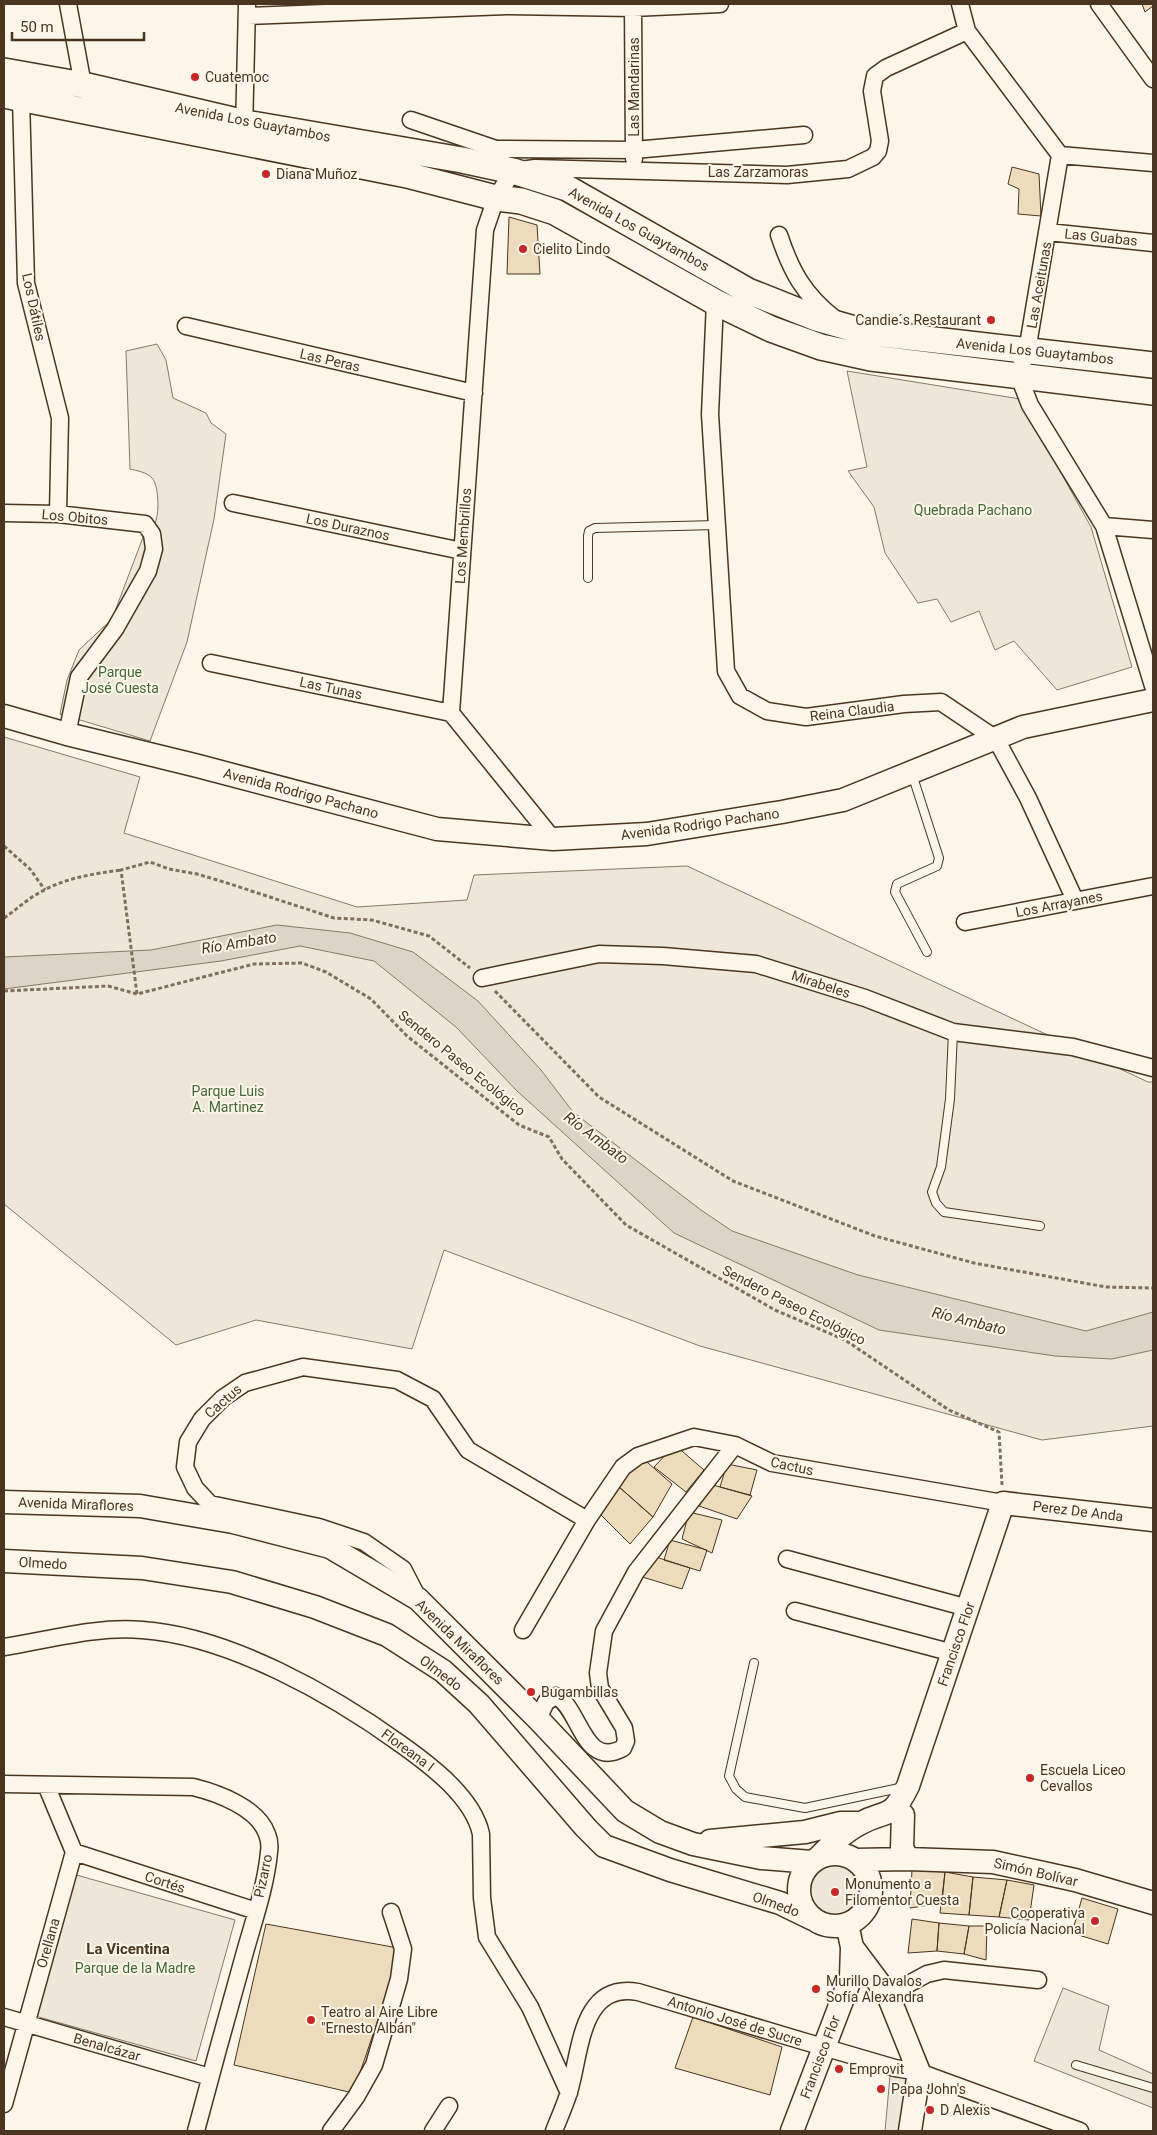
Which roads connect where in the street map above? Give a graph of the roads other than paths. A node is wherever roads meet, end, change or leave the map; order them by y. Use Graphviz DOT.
graph roads {
  1 [pos="68,4"];
  2 [pos="720,4"];
  3 [pos="960,4"];
  4 [pos="1099,4"];
  5 [pos="633,6"];
  6 [pos="247,10"];
  7 [pos="967,31"];
  8 [pos="4,71"];
  9 [pos="1153,79"];
  10 [pos="83,85"];
  11 [pos="12,97"];
  12 [pos="410,120"];
  13 [pos="243,133"];
  14 [pos="804,135"];
  15 [pos="634,150"];
  16 [pos="1060,155"];
  17 [pos="1153,163"];
  18 [pos="633,170"];
  19 [pos="513,171"];
  20 [pos="496,198"];
  21 [pos="1048,232"];
  22 [pos="779,235"];
  23 [pos="1153,243"];
  24 [pos="715,302"];
  25 [pos="186,326"];
  26 [pos="844,326"];
  27 [pos="1027,351"];
  28 [pos="1153,365"];
  29 [pos="1018,374"];
  30 [pos="1153,392"];
  31 [pos="474,393"];
  32 [pos="233,502"];
  33 [pos="4,513"];
  34 [pos="58,514"];
  35 [pos="717,525"];
  36 [pos="1104,526"];
  37 [pos="1153,530"];
  38 [pos="462,551"];
  39 [pos="588,578"];
  40 [pos="211,663"];
  41 [pos="1153,686"];
  42 [pos="1153,700"];
  43 [pos="451,714"];
  44 [pos="4,716"];
  45 [pos="67,734"];
  46 [pos="996,738"];
  47 [pos="912,772"];
  48 [pos="553,839"];
  49 [pos="1153,886"];
  50 [pos="1074,900"];
  51 [pos="965,922"];
  52 [pos="927,952"];
  53 [pos="482,978"];
  54 [pos="953,1032"];
  55 [pos="1153,1068"];
  56 [pos="1040,1226"];
  57 [pos="735,1445"];
  58 [pos="4,1502"];
  59 [pos="1004,1503"];
  60 [pos="587,1520"];
  61 [pos="1153,1520"];
  62 [pos="787,1559"];
  63 [pos="4,1561"];
  64 [pos="418,1599"];
  65 [pos="968,1608"];
  66 [pos="795,1612"];
  67 [pos="523,1630"];
  68 [pos="4,1647"];
  69 [pos="953,1653"];
  70 [pos="754,1663"];
  71 [pos="538,1719"];
  72 [pos="4,1784"];
  73 [pos="46,1785"];
  74 [pos="908,1786"];
  75 [pos="903,1815"];
  76 [pos="860,1823"];
  77 [pos="693,1844"];
  78 [pos="74,1852"];
  79 [pos="816,1859"];
  80 [pos="854,1859"];
  81 [pos="908,1859"];
  82 [pos="1153,1903"];
  83 [pos="256,1911"];
  84 [pos="391,1912"];
  85 [pos="813,1919"];
  86 [pos="847,1924"];
  87 [pos="852,1947"];
  88 [pos="1038,1980"];
  89 [pos="888,1995"];
  90 [pos="4,2017"];
  91 [pos="25,2023"];
  92 [pos="823,2047"];
  93 [pos="1076,2065"];
  94 [pos="918,2072"];
  95 [pos="210,2077"];
  96 [pos="1153,2088"];
  97 [pos="569,2093"];
  98 [pos="4,2104"];
  99 [pos="449,2106"];
  100 [pos="196,2131"];
  101 [pos="331,2131"];
  102 [pos="433,2131"];
  103 [pos="554,2131"];
  104 [pos="792,2131"];
  105 [pos="910,2131"];
  106 [pos="1080,2131"];
  1 -- 10 [label="street"];
  2 -- 5 [label="street"];
  3 -- 7 [label="street"];
  4 -- 9 [label="street"];
  5 -- 6 [label="street"];
  5 -- 15 [label="street, Las Mandarinas"];
  6 -- 13 [label="street"];
  7 -- 16 [label="street"];
  7 -- 18 [label="street, Las Zarzamoras"];
  8 -- 10 [label="main road, Avenida Los Guaytambos"];
  10 -- 13 [label="main road, Avenida Los Guaytambos"];
  11 -- 13 [label="main road, Avenida Los Guaytambos"];
  11 -- 34 [label="street, Los Dátiles"];
  12 -- 15 [label="street, Las Zarzamoras"];
  13 -- 19 [label="main road, Avenida Los Guaytambos"];
  13 -- 20 [label="main road, Avenida Los Guaytambos"];
  14 -- 15 [label="street, Las Zarzamoras"];
  15 -- 18 [label="street, Las Mandarinas"];
  16 -- 17 [label="street"];
  16 -- 21 [label="street, Las Aceitunas"];
  18 -- 19 [label="street, Las Zarzamoras"];
  19 -- 20 [label="street, Los Membrillos"];
  19 -- 26 [label="main road, Avenida Los Guaytambos"];
  20 -- 24 [label="main road, Avenida Los Guaytambos"];
  20 -- 31 [label="street, Los Membrillos"];
  21 -- 23 [label="street, Las Guabas"];
  21 -- 27 [label="street, Las Aceitunas"];
  22 -- 26 [label="street"];
  24 -- 29 [label="main road, Avenida Los Guaytambos"];
  24 -- 35 [label="street, Reina Claudia"];
  25 -- 31 [label="street, Las Peras"];
  26 -- 27 [label="main road, Avenida Los Guaytambos"];
  27 -- 28 [label="main road, Avenida Los Guaytambos"];
  27 -- 29 [label="street, Las Aceitunas"];
  29 -- 30 [label="main road, Avenida Los Guaytambos"];
  29 -- 36 [label="street"];
  31 -- 38 [label="street, Los Membrillos"];
  32 -- 38 [label="street, Los Duraznos"];
  33 -- 34 [label="street, Los Obitos"];
  34 -- 45 [label="street, Los Obitos"];
  35 -- 39 [label="lane"];
  35 -- 46 [label="street, Reina Claudia"];
  36 -- 37 [label="street"];
  36 -- 41 [label="street"];
  38 -- 43 [label="street, Los Membrillos"];
  40 -- 43 [label="street, Las Tunas"];
  42 -- 46 [label="main road, Avenida Rodrigo Pachano"];
  43 -- 48 [label="street"];
  44 -- 45 [label="main road, Avenida Rodrigo Pachano"];
  45 -- 48 [label="main road, Avenida Rodrigo Pachano"];
  46 -- 47 [label="main road, Avenida Rodrigo Pachano"];
  46 -- 50 [label="street, Reina Claudia"];
  47 -- 48 [label="main road, Avenida Rodrigo Pachano"];
  47 -- 52 [label="lane"];
  49 -- 50 [label="street, Los Arrayanes"];
  50 -- 51 [label="street, Los Arrayanes"];
  53 -- 54 [label="street, Mirabeles"];
  54 -- 55 [label="street, Mirabeles"];
  54 -- 56 [label="lane"];
  57 -- 59 [label="street, Cactus"];
  57 -- 60 [label="street, Cactus"];
  57 -- 71 [label="street"];
  58 -- 64 [label="main road, Avenida Miraflores"];
  59 -- 61 [label="main road, Perez De Anda"];
  59 -- 65 [label="main road, Francisco Flor"];
  60 -- 64 [label="street, Cactus"];
  60 -- 67 [label="street, Cactus"];
  62 -- 65 [label="street"];
  63 -- 85 [label="main road, Olmedo"];
  64 -- 71 [label="main road, Avenida Miraflores"];
  65 -- 69 [label="main road, Francisco Flor"];
  66 -- 69 [label="street"];
  68 -- 97 [label="street, Floreana I"];
  69 -- 74 [label="main road, Francisco Flor"];
  70 -- 74 [label="lane"];
  71 -- 77 [label="main road, Avenida Miraflores"];
  72 -- 73 [label="street, Pizarro"];
  73 -- 78 [label="street"];
  73 -- 83 [label="street, Pizarro"];
  74 -- 75 [label="main road"];
  74 -- 76 [label="main road"];
  75 -- 80 [label="main road"];
  75 -- 81 [label="main road"];
  76 -- 77 [label="main road"];
  76 -- 79 [label="main road"];
  77 -- 79 [label="main road, Avenida Miraflores"];
  78 -- 83 [label="street, Cortés"];
  78 -- 91 [label="street, Orellana"];
  79 -- 80 [label="main road"];
  79 -- 85 [label="main road"];
  80 -- 81 [label="main road, Simón Bolívar"];
  80 -- 86 [label="main road"];
  81 -- 82 [label="main road, Simón Bolívar"];
  83 -- 95 [label="street, Pizarro"];
  84 -- 101 [label="street"];
  85 -- 86 [label="main road"];
  86 -- 87 [label="main road, Francisco Flor"];
  87 -- 89 [label="main road"];
  87 -- 92 [label="main road, Francisco Flor"];
  88 -- 89 [label="street"];
  89 -- 94 [label="main road"];
  90 -- 91 [label="street, Benalcázar"];
  91 -- 95 [label="street, Benalcázar"];
  91 -- 98 [label="street, Orellana"];
  92 -- 94 [label="street, Antonio José de Sucre"];
  92 -- 97 [label="street, Antonio José de Sucre"];
  92 -- 104 [label="main road, Francisco Flor"];
  93 -- 96 [label="lane"];
  94 -- 105 [label="main road"];
  94 -- 106 [label="street, Antonio José de Sucre"];
  95 -- 100 [label="street, Pizarro"];
  97 -- 103 [label="street"];
  99 -- 102 [label="street"];
}
